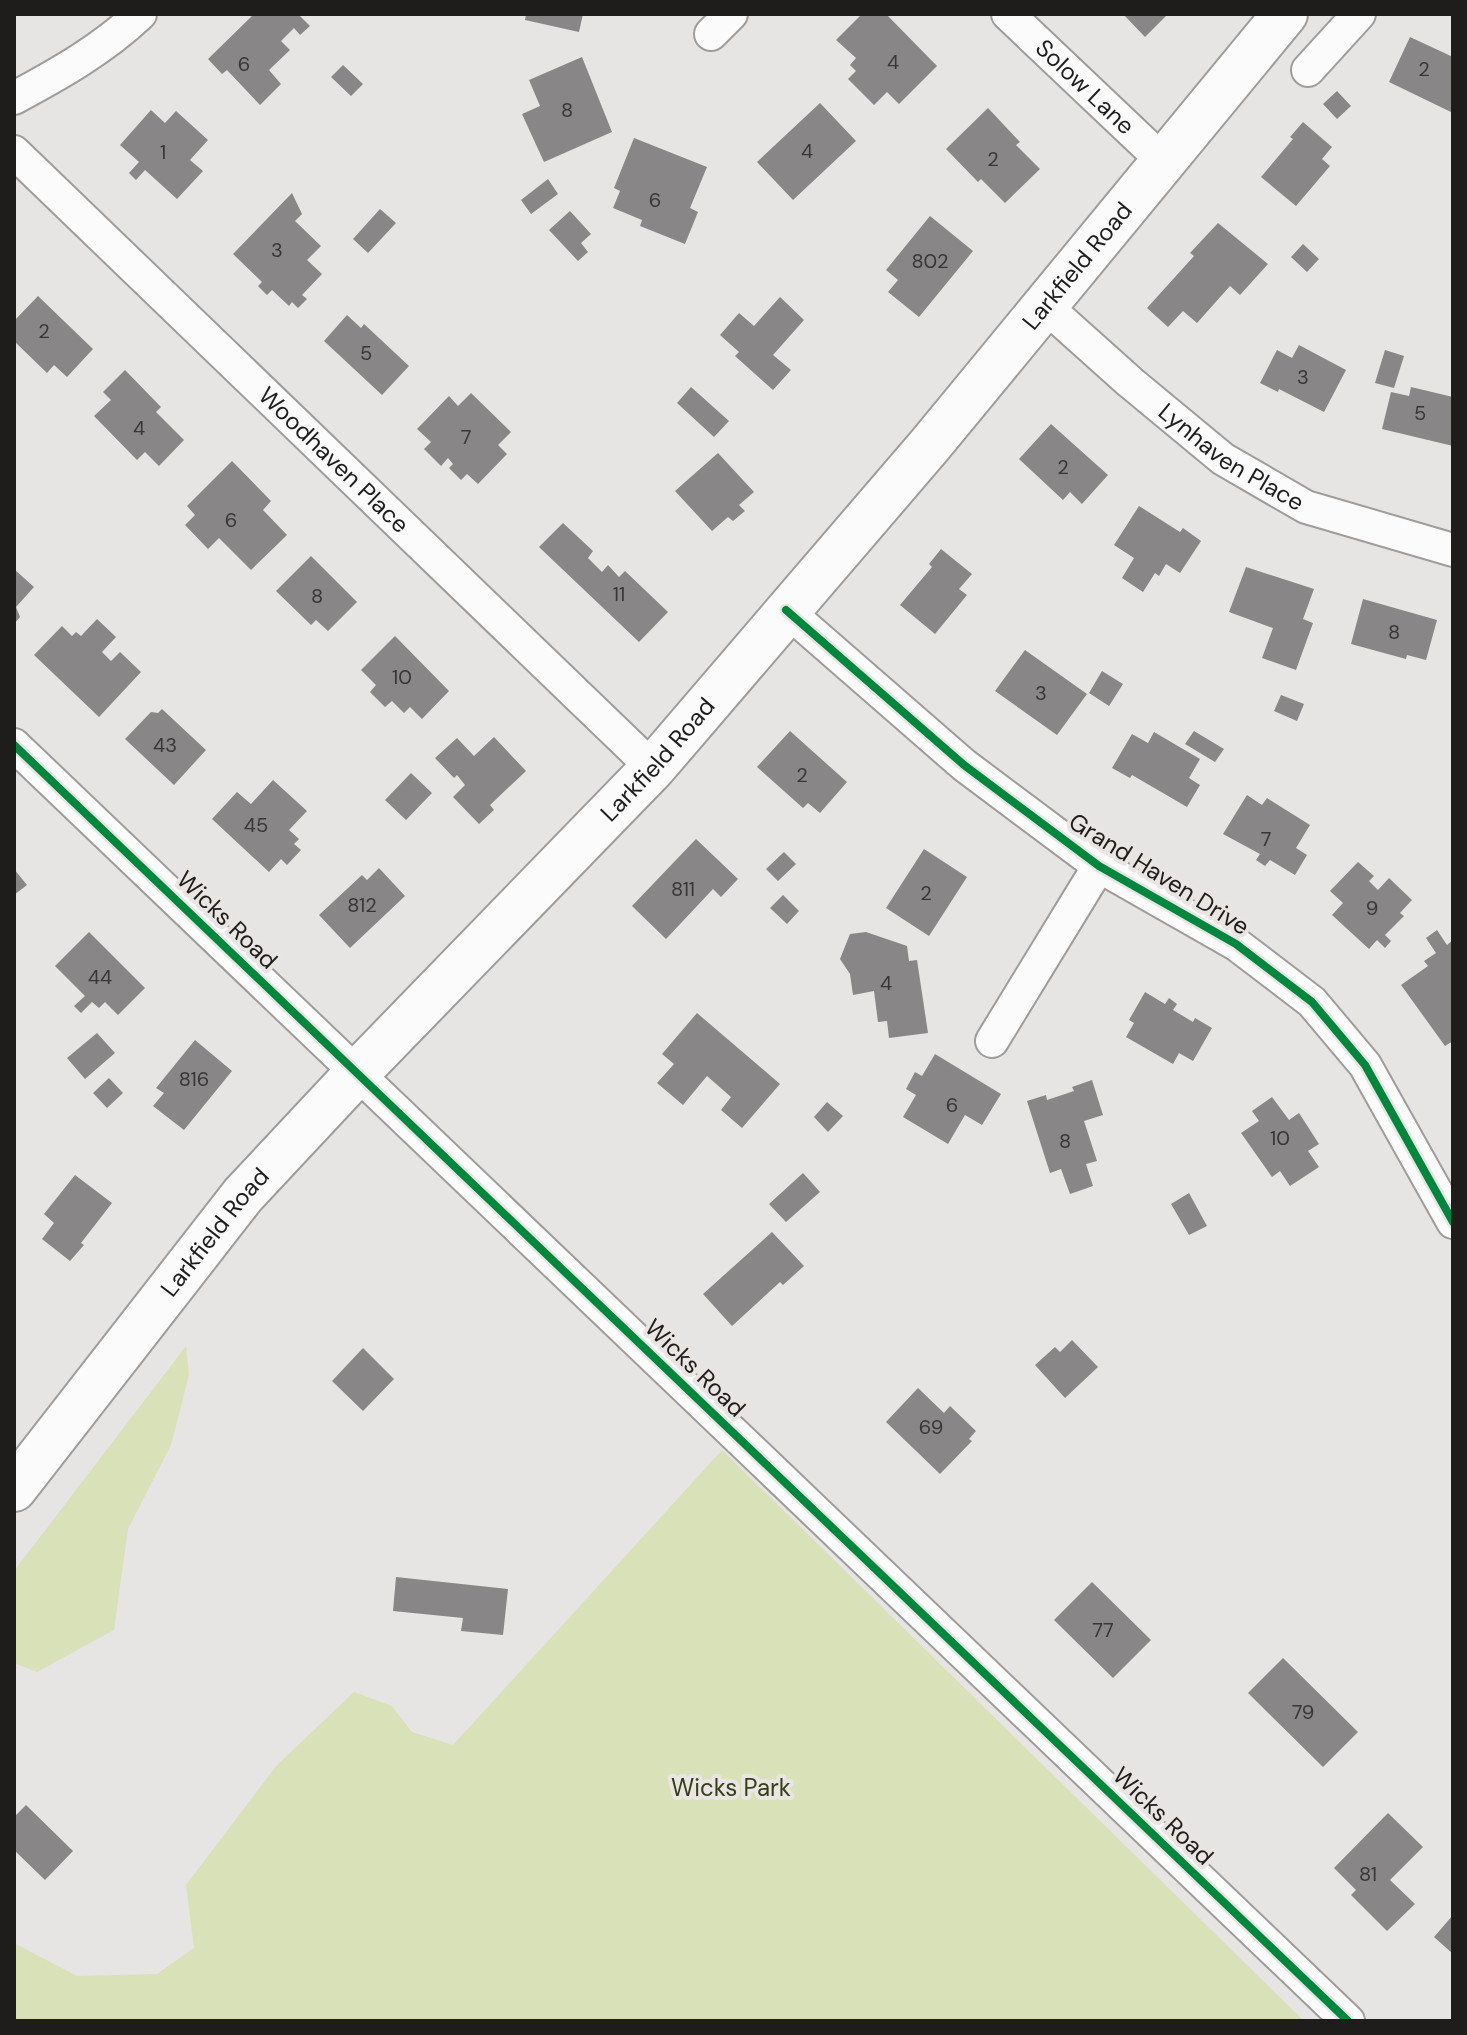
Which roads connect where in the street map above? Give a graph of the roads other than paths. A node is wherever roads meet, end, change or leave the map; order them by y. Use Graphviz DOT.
graph roads {
  1 [pos="140,14"];
  2 [pos="1008,14"];
  3 [pos="1285,14"];
  4 [pos="1359,14"];
  5 [pos="1308,70"];
  6 [pos="14,98"];
  7 [pos="14,152"];
  8 [pos="1163,161"];
  9 [pos="1044,305"];
  10 [pos="1453,550"];
  11 [pos="786,610"];
  12 [pos="14,745"];
  13 [pos="653,768"];
  14 [pos="1099,866"];
  15 [pos="992,1041"];
  16 [pos="358,1072"];
  17 [pos="1453,1222"];
  18 [pos="14,1489"];
  19 [pos="1348,2021"];
  1 -- 6 [label="street"];
  2 -- 8 [label="street, Solow Lane"];
  3 -- 8 [label="main road, Larkfield Road"];
  4 -- 5 [label="street"];
  7 -- 13 [label="street, Woodhaven Place"];
  8 -- 9 [label="main road, Larkfield Road"];
  9 -- 10 [label="street, Lynhaven Place"];
  9 -- 11 [label="main road, Larkfield Road"];
  11 -- 13 [label="main road, Larkfield Road"];
  11 -- 14 [label="street, Grand Haven Drive"];
  12 -- 16 [label="street, Wicks Road"];
  13 -- 16 [label="main road, Larkfield Road"];
  14 -- 15 [label="street"];
  14 -- 17 [label="street, Grand Haven Drive"];
  16 -- 18 [label="main road, Larkfield Road"];
  16 -- 19 [label="street, Wicks Road"];
}
